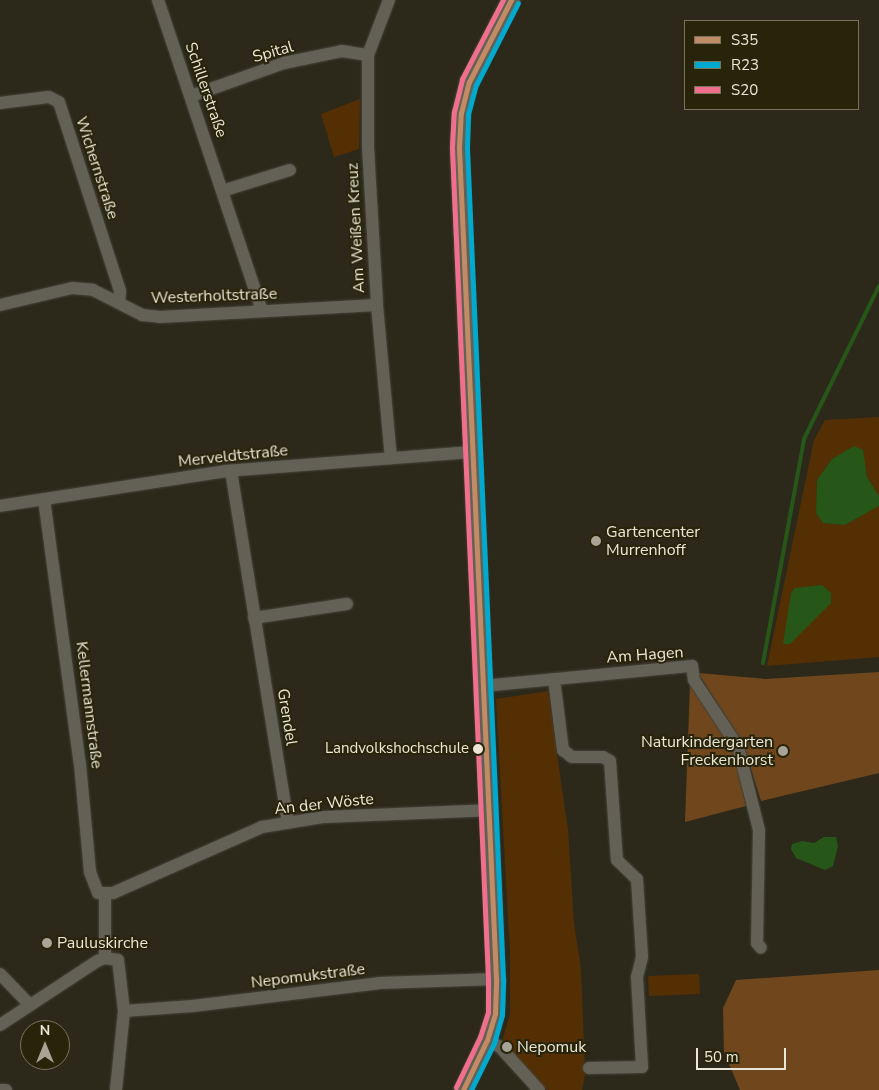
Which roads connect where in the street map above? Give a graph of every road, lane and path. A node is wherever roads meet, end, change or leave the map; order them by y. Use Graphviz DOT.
graph roads {
  1 [pos="158,0"];
  2 [pos="389,0"];
  3 [pos="511,0"];
  4 [pos="368,55"];
  5 [pos="191,96"];
  6 [pos="0,104"];
  7 [pos="290,170"];
  8 [pos="222,191"];
  9 [pos="119,302"];
  10 [pos="0,305"];
  11 [pos="377,305"];
  12 [pos="262,311"];
  13 [pos="472,452"];
  14 [pos="390,458"];
  15 [pos="231,471"];
  16 [pos="44,499"];
  17 [pos="0,506"];
  18 [pos="347,604"];
  19 [pos="254,618"];
  20 [pos="554,679"];
  21 [pos="483,686"];
  22 [pos="488,810"];
  23 [pos="288,822"];
  24 [pos="111,892"];
  25 [pos="761,948"];
  26 [pos="105,958"];
  27 [pos="0,974"];
  28 [pos="496,979"];
  29 [pos="30,1005"];
  30 [pos="124,1011"];
  31 [pos="0,1024"];
  32 [pos="487,1040"];
  33 [pos="589,1068"];
  34 [pos="0,1090"];
  35 [pos="6,1090"];
  36 [pos="116,1090"];
  37 [pos="463,1090"];
  38 [pos="539,1090"];
  1 -- 5 [label="street, Schillerstraße"];
  2 -- 4 [label="street, Am Weißen Kreuz"];
  3 -- 13 [label="main road"];
  4 -- 5 [label="street, Spital"];
  4 -- 11 [label="street, Am Weißen Kreuz"];
  5 -- 8 [label="street, Schillerstraße"];
  6 -- 9 [label="street, Wichernstraße"];
  7 -- 8 [label="street"];
  8 -- 12 [label="street, Schillerstraße"];
  9 -- 10 [label="street, Westerholtstraße"];
  9 -- 12 [label="street, Westerholtstraße"];
  11 -- 12 [label="street, Westerholtstraße"];
  11 -- 14 [label="street, Am Weißen Kreuz"];
  13 -- 14 [label="street, Merveldtstraße"];
  13 -- 21 [label="main road"];
  14 -- 15 [label="street, Merveldtstraße"];
  15 -- 16 [label="street, Merveldtstraße"];
  15 -- 19 [label="street, Grendel"];
  16 -- 17 [label="street, Merveldtstraße"];
  16 -- 24 [label="street, Kellermannstraße"];
  18 -- 19 [label="street"];
  19 -- 23 [label="street, Grendel"];
  20 -- 21 [label="street, Am Hagen"];
  20 -- 25 [label="street, Am Hagen"];
  20 -- 33 [label="street"];
  21 -- 22 [label="main road"];
  22 -- 23 [label="street, An der Wöste"];
  22 -- 28 [label="main road"];
  23 -- 24 [label="street, An der Wöste"];
  24 -- 26 [label="street"];
  26 -- 29 [label="street"];
  26 -- 30 [label="street"];
  27 -- 29 [label="street"];
  28 -- 30 [label="street, Nepomukstraße"];
  28 -- 32 [label="main road"];
  29 -- 31 [label="street"];
  30 -- 36 [label="street"];
  32 -- 37 [label="main road"];
  32 -- 38 [label="street"];
  34 -- 35 [label="street"];
}
